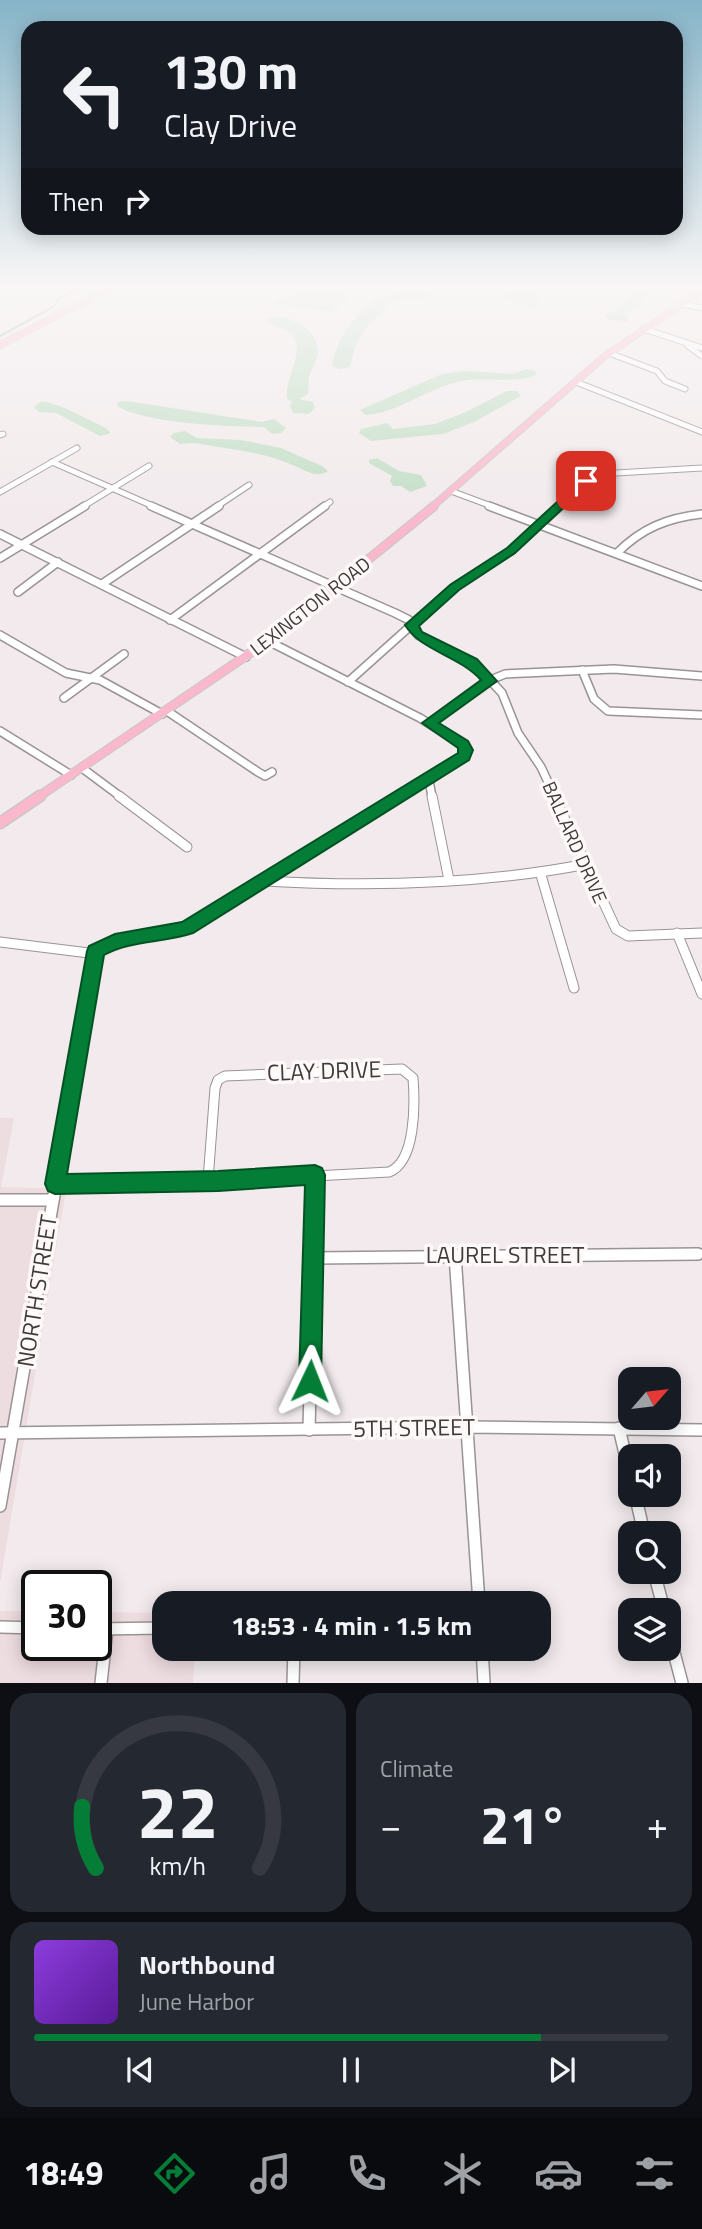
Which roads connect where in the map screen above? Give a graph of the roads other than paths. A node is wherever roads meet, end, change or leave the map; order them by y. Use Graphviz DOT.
graph roads {
  1 [pos="598,365"];
  2 [pos="640,365"];
  3 [pos="576,382"];
  4 [pos="685,389"];
  5 [pos="702,432"];
  6 [pos="78,448"];
  7 [pos="52,462"];
  8 [pos="149,466"];
  9 [pos="702,468"];
  10 [pos="248,485"];
  11 [pos="112,488"];
  12 [pos="451,491"];
  13 [pos="0,492"];
  14 [pos="330,502"];
  15 [pos="702,514"];
  16 [pos="193,523"];
  17 [pos="540,524"];
  18 [pos="0,534"];
  19 [pos="21,545"];
  20 [pos="617,553"];
  21 [pos="260,554"];
  22 [pos="0,558"];
  23 [pos="58,562"];
  24 [pos="700,583"];
  25 [pos="102,584"];
  26 [pos="336,587"];
  27 [pos="18,592"];
  28 [pos="170,620"];
  29 [pos="411,625"];
  30 [pos="0,635"];
  31 [pos="268,641"];
  32 [pos="124,654"];
  33 [pos="246,657"];
  34 [pos="582,670"];
  35 [pos="702,676"];
  36 [pos="93,678"];
  37 [pos="490,681"];
  38 [pos="348,682"];
  39 [pos="64,698"];
  40 [pos="164,712"];
  41 [pos="702,715"];
  42 [pos="429,723"];
  43 [pos="0,731"];
  44 [pos="82,768"];
  45 [pos="272,772"];
  46 [pos="71,775"];
  47 [pos="429,779"];
  48 [pos="0,823"];
  49 [pos="187,848"];
  50 [pos="586,864"];
  51 [pos="541,875"];
  52 [pos="449,880"];
  53 [pos="265,881"];
  54 [pos="677,933"];
  55 [pos="702,933"];
  56 [pos="0,942"];
  57 [pos="96,951"];
  58 [pos="574,988"];
  59 [pos="702,994"];
  60 [pos="315,1175"];
  61 [pos="208,1181"];
  62 [pos="55,1184"];
  63 [pos="0,1200"];
  64 [pos="52,1200"];
  65 [pos="698,1254"];
  66 [pos="454,1255"];
  67 [pos="313,1258"];
  68 [pos="467,1427"];
  69 [pos="618,1428"];
  70 [pos="681,1429"];
  71 [pos="309,1430"];
  72 [pos="702,1430"];
  73 [pos="0,1433"];
  74 [pos="13,1433"];
  75 [pos="0,1506"];
  76 [pos="478,1591"];
  77 [pos="0,1627"];
  78 [pos="21,1628"];
  79 [pos="152,1628"];
  80 [pos="112,1629"];
  81 [pos="101,1661"];
  82 [pos="294,1661"];
  83 [pos="483,1661"];
  84 [pos="676,1661"];
  85 [pos="101,1683"];
  86 [pos="293,1683"];
  87 [pos="484,1683"];
  88 [pos="682,1683"];
  1 -- 3 [label="main road, LEXINGTON ROAD"];
  2 -- 4 [label="street"];
  3 -- 5 [label="street"];
  3 -- 12 [label="main road, LEXINGTON ROAD"];
  6 -- 7 [label="street"];
  7 -- 11 [label="street, BALLARD DRIVE"];
  7 -- 13 [label="street"];
  8 -- 11 [label="street"];
  9 -- 17 [label="street"];
  10 -- 16 [label="street"];
  11 -- 16 [label="street, BALLARD DRIVE"];
  11 -- 19 [label="street"];
  12 -- 17 [label="street"];
  12 -- 26 [label="main road, LEXINGTON ROAD"];
  14 -- 21 [label="street"];
  15 -- 20 [label="street"];
  16 -- 21 [label="street, BALLARD DRIVE"];
  16 -- 25 [label="street"];
  17 -- 20 [label="street"];
  17 -- 29 [label="street"];
  18 -- 19 [label="street"];
  19 -- 22 [label="street"];
  19 -- 23 [label="street"];
  20 -- 24 [label="street"];
  21 -- 26 [label="street, BALLARD DRIVE"];
  21 -- 28 [label="street"];
  23 -- 25 [label="street"];
  23 -- 27 [label="street"];
  25 -- 28 [label="street"];
  26 -- 29 [label="street, BALLARD DRIVE"];
  26 -- 31 [label="main road, LEXINGTON ROAD"];
  28 -- 33 [label="street"];
  29 -- 37 [label="street, BALLARD DRIVE"];
  29 -- 38 [label="street"];
  30 -- 36 [label="street"];
  31 -- 33 [label="main road, LEXINGTON ROAD"];
  31 -- 38 [label="street"];
  32 -- 36 [label="street"];
  33 -- 40 [label="main road, LEXINGTON ROAD"];
  34 -- 35 [label="street"];
  34 -- 37 [label="street"];
  34 -- 41 [label="street"];
  36 -- 39 [label="street"];
  36 -- 40 [label="street"];
  37 -- 42 [label="street"];
  37 -- 50 [label="street, BALLARD DRIVE"];
  38 -- 42 [label="street"];
  40 -- 44 [label="main road, LEXINGTON ROAD"];
  40 -- 45 [label="street"];
  42 -- 47 [label="street"];
  43 -- 46 [label="street"];
  44 -- 46 [label="main road, LEXINGTON ROAD"];
  44 -- 49 [label="street"];
  46 -- 48 [label="main road, LEXINGTON ROAD"];
  47 -- 52 [label="street"];
  47 -- 53 [label="street"];
  50 -- 51 [label="street"];
  50 -- 54 [label="street, BALLARD DRIVE"];
  51 -- 52 [label="street"];
  51 -- 58 [label="street"];
  52 -- 53 [label="street"];
  53 -- 57 [label="street"];
  54 -- 55 [label="street, BALLARD DRIVE"];
  54 -- 59 [label="street"];
  56 -- 57 [label="street"];
  57 -- 62 [label="street, NORTH STREET"];
  60 -- 61 [label="street, CLAY DRIVE"];
  60 -- 61 [label="street, CLAY DRIVE"];
  60 -- 67 [label="street"];
  61 -- 62 [label="street, CLAY DRIVE"];
  62 -- 64 [label="street, NORTH STREET"];
  63 -- 64 [label="street"];
  64 -- 74 [label="street, NORTH STREET"];
  65 -- 66 [label="street, LAUREL STREET"];
  66 -- 67 [label="street, LAUREL STREET"];
  66 -- 68 [label="street"];
  67 -- 71 [label="street"];
  68 -- 69 [label="street, 5TH STREET"];
  68 -- 71 [label="street, 5TH STREET"];
  68 -- 76 [label="street"];
  70 -- 72 [label="street, 5TH STREET"];
  71 -- 74 [label="street, 5TH STREET"];
  73 -- 74 [label="street, 5TH STREET"];
  74 -- 75 [label="street, NORTH STREET"];
  77 -- 78 [label="street"];
  79 -- 80 [label="street"];
  81 -- 85 [label="street"];
  82 -- 86 [label="street"];
  83 -- 87 [label="street"];
  84 -- 88 [label="street"];
}
